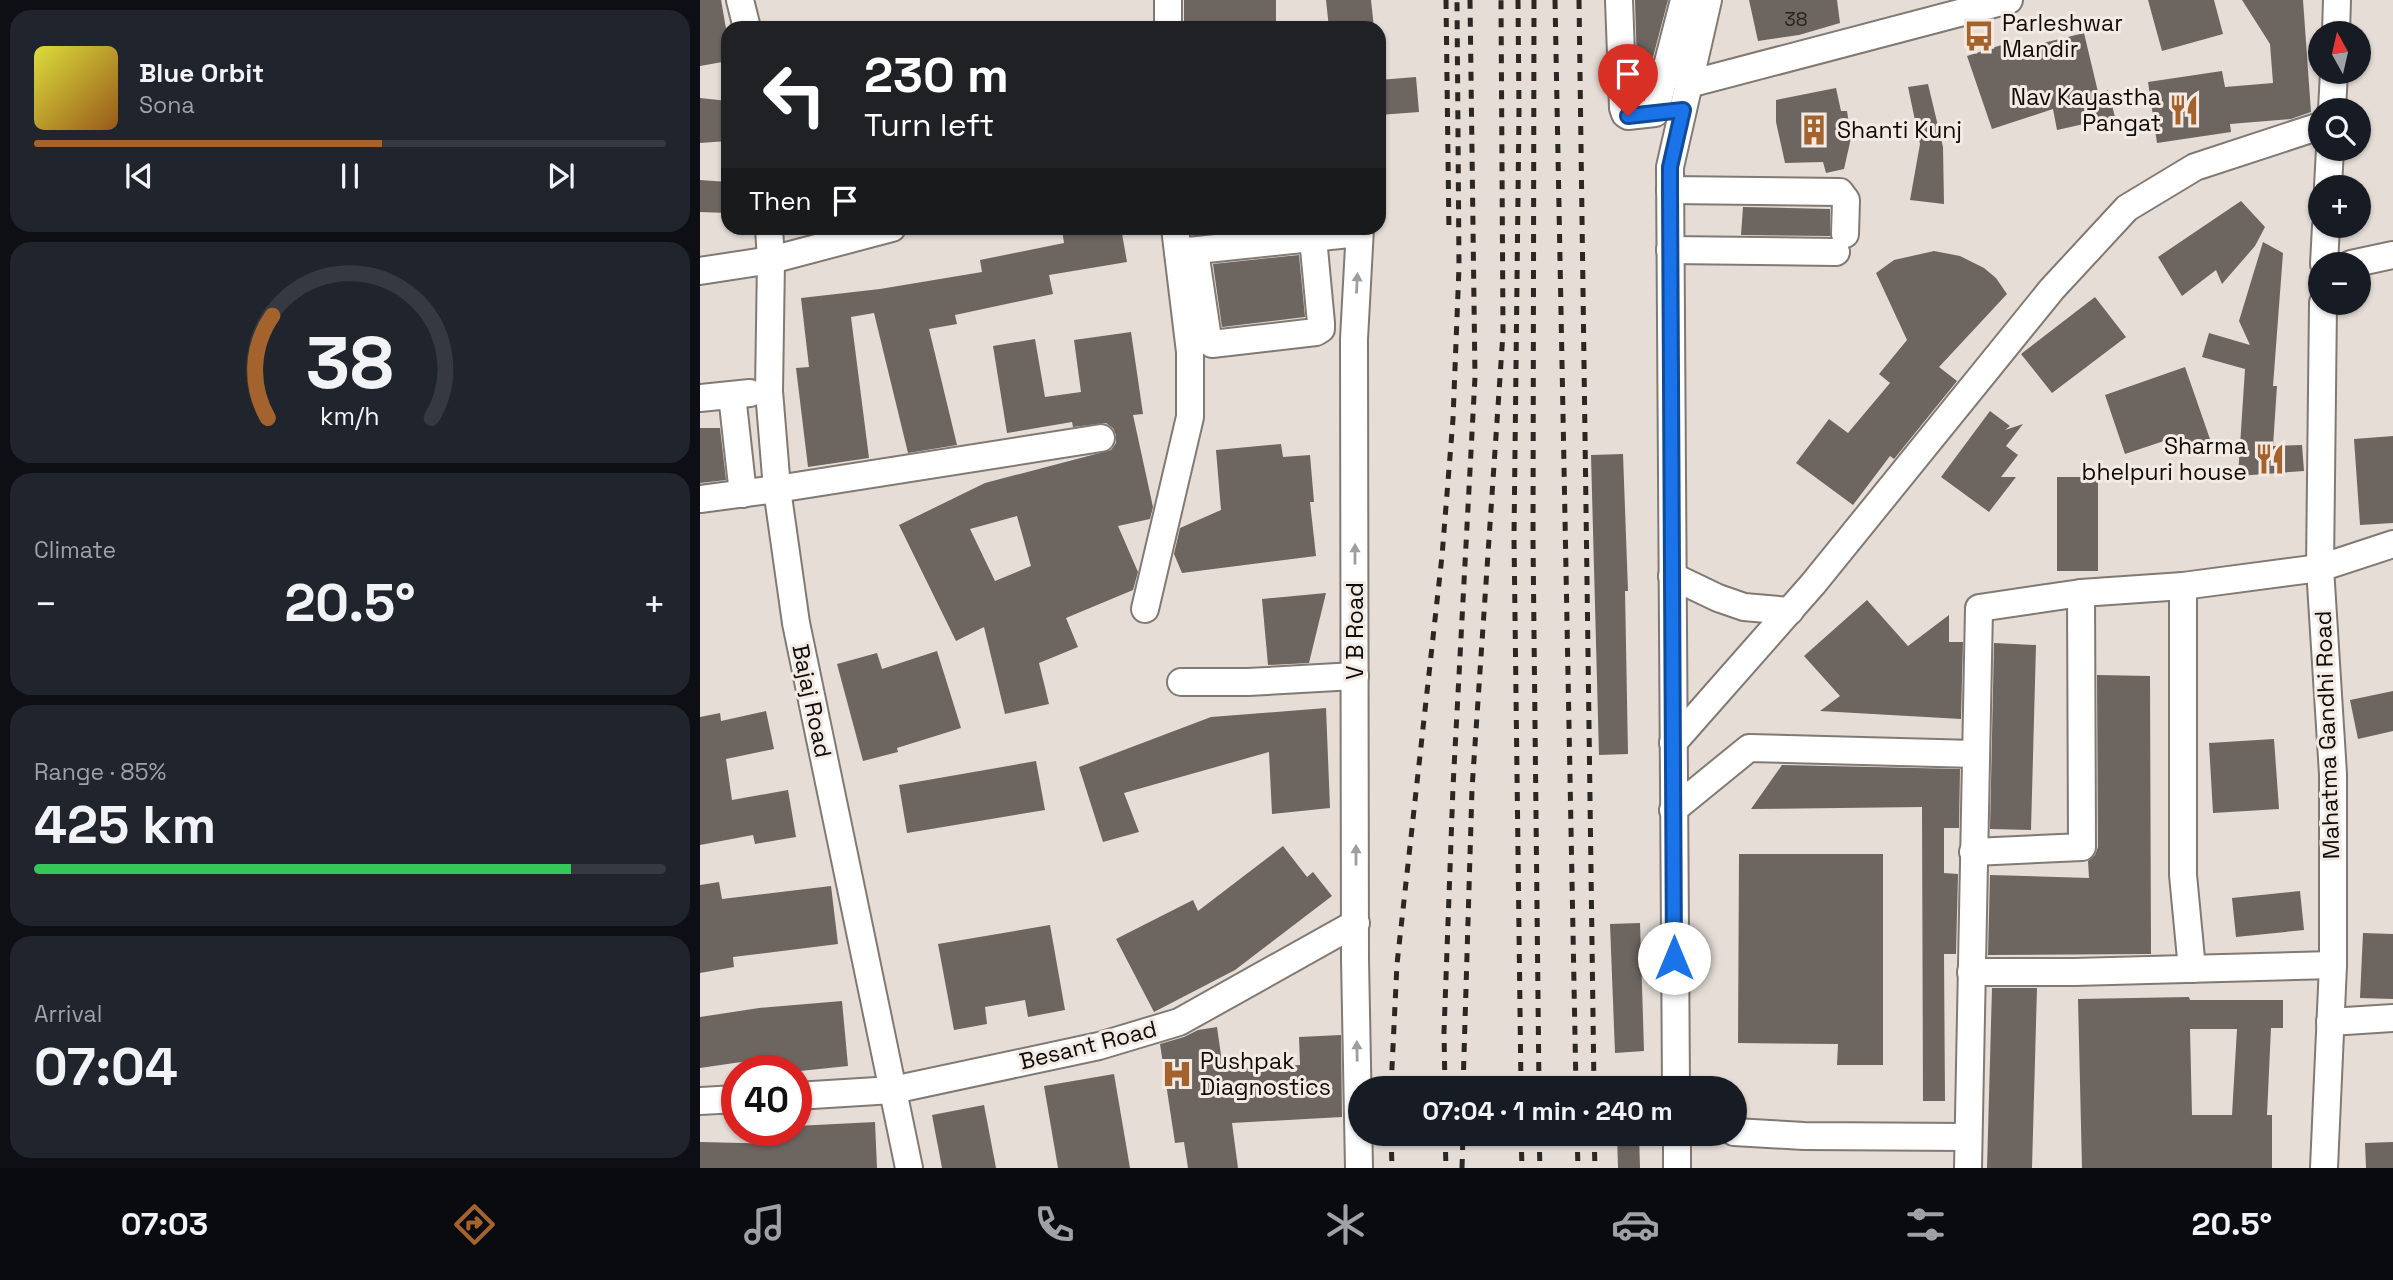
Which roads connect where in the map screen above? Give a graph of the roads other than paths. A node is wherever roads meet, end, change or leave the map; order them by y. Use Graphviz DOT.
graph roads {
  1 [pos="740,0"];
  2 [pos="1168,0"];
  3 [pos="1619,0"];
  4 [pos="1684,0"];
  5 [pos="1708,0"];
  6 [pos="2009,0"];
  7 [pos="2337,0"];
  8 [pos="745,21"];
  9 [pos="1168,21"];
  10 [pos="2336,21"];
  11 [pos="1689,84"];
  12 [pos="1683,110"];
  13 [pos="1655,113"];
  14 [pos="2308,130"];
  15 [pos="1670,190"];
  16 [pos="769,235"];
  17 [pos="866,235"];
  18 [pos="1331,235"];
  19 [pos="1360,235"];
  20 [pos="1313,238"];
  21 [pos="1183,243"];
  22 [pos="1670,250"];
  23 [pos="2393,255"];
  24 [pos="771,260"];
  25 [pos="2371,260"];
  26 [pos="700,271"];
  27 [pos="2323,315"];
  28 [pos="769,391"];
  29 [pos="732,395"];
  30 [pos="700,398"];
  31 [pos="1101,438"];
  32 [pos="778,489"];
  33 [pos="743,494"];
  34 [pos="700,499"];
  35 [pos="2393,544"];
  36 [pos="2320,568"];
  37 [pos="1672,576"];
  38 [pos="2183,586"];
  39 [pos="2081,593"];
  40 [pos="1145,609"];
  41 [pos="1790,611"];
  42 [pos="1355,676"];
  43 [pos="1181,682"];
  44 [pos="1673,743"];
  45 [pos="1975,754"];
  46 [pos="1673,810"];
  47 [pos="1973,852"];
  48 [pos="1356,923"];
  49 [pos="2333,965"];
  50 [pos="2192,969"];
  51 [pos="1970,972"];
  52 [pos="2393,1018"];
  53 [pos="2330,1022"];
  54 [pos="1676,1076"];
  55 [pos="893,1090"];
  56 [pos="812,1095"];
  57 [pos="721,1100"];
  58 [pos="700,1101"];
  59 [pos="1747,1133"];
  60 [pos="1968,1137"];
  61 [pos="1677,1146"];
  62 [pos="909,1168"];
  63 [pos="1359,1168"];
  64 [pos="1677,1168"];
  65 [pos="1968,1168"];
  66 [pos="2323,1168"];
  1 -- 8 [label="street"];
  2 -- 9 [label="street"];
  3 -- 13 [label="street"];
  4 -- 13 [label="street"];
  5 -- 11 [label="street"];
  6 -- 11 [label="street"];
  7 -- 10 [label="street"];
  11 -- 12 [label="street"];
  12 -- 13 [label="street"];
  12 -- 15 [label="street"];
  14 -- 41 [label="street"];
  15 -- 22 [label="street"];
  15 -- 22 [label="street"];
  16 -- 24 [label="street, Bajaj Road"];
  17 -- 24 [label="street"];
  18 -- 20 [label="street"];
  42 -- 19 [label="street, V B Road, one-way"];
  20 -- 21 [label="street"];
  20 -- 21 [label="street"];
  21 -- 40 [label="street"];
  22 -- 37 [label="street"];
  23 -- 25 [label="street"];
  24 -- 26 [label="street"];
  24 -- 28 [label="street, Bajaj Road"];
  27 -- 36 [label="street, Mahatma Gandhi Road"];
  28 -- 29 [label="street"];
  28 -- 32 [label="street, Bajaj Road"];
  29 -- 30 [label="street"];
  29 -- 33 [label="street"];
  31 -- 32 [label="street"];
  32 -- 33 [label="street"];
  32 -- 55 [label="street, Bajaj Road"];
  33 -- 34 [label="street"];
  35 -- 36 [label="street"];
  36 -- 38 [label="street"];
  36 -- 49 [label="street, Mahatma Gandhi Road"];
  37 -- 41 [label="street"];
  37 -- 44 [label="street"];
  38 -- 39 [label="street"];
  38 -- 50 [label="street"];
  39 -- 45 [label="street"];
  39 -- 47 [label="street"];
  41 -- 44 [label="street"];
  42 -- 43 [label="street"];
  48 -- 42 [label="street, V B Road, one-way"];
  44 -- 46 [label="street"];
  45 -- 46 [label="street"];
  45 -- 47 [label="street"];
  46 -- 54 [label="street"];
  47 -- 51 [label="street"];
  48 -- 55 [label="street, Besant Road"];
  63 -- 48 [label="street, V B Road, one-way"];
  49 -- 50 [label="street"];
  49 -- 53 [label="street, Mahatma Gandhi Road"];
  50 -- 51 [label="street"];
  51 -- 60 [label="street"];
  52 -- 53 [label="street"];
  53 -- 66 [label="street, Mahatma Gandhi Road"];
  55 -- 56 [label="street, Besant Road"];
  55 -- 62 [label="street, Bajaj Road"];
  57 -- 58 [label="street"];
  59 -- 60 [label="street"];
  60 -- 65 [label="street"];
  61 -- 64 [label="street"];
}
